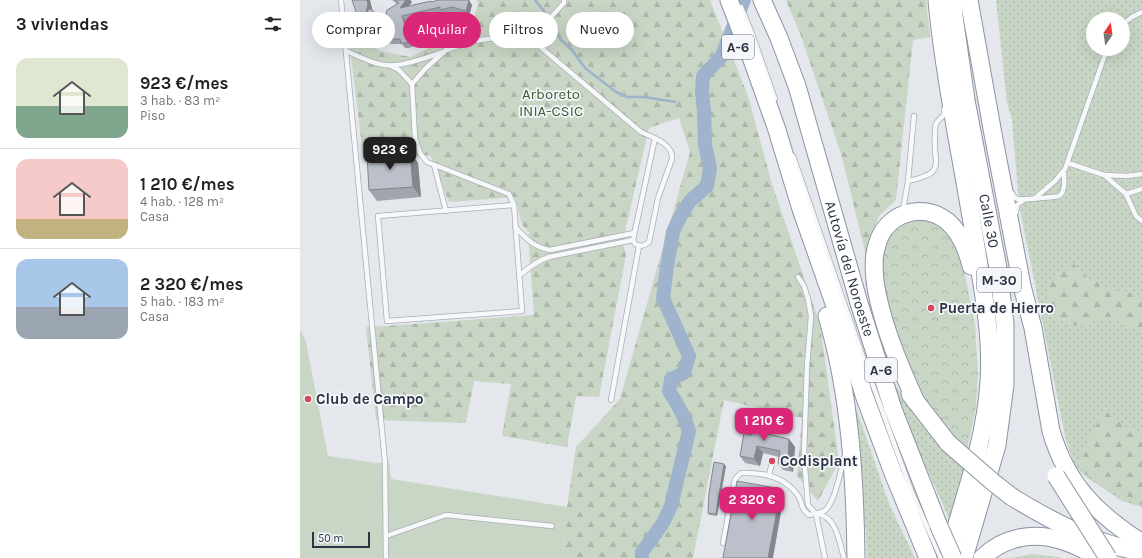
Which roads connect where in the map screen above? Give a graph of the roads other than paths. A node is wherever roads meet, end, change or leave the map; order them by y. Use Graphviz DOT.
graph roads {
  1 [pos="341,0"];
  2 [pos="564,0"];
  3 [pos="719,0"];
  4 [pos="729,0"];
  5 [pos="738,0"];
  6 [pos="762,0"];
  7 [pos="775,0"];
  8 [pos="937,0"];
  9 [pos="953,0"];
  10 [pos="969,0"];
  11 [pos="556,12"];
  12 [pos="1142,12"];
  13 [pos="1130,20"];
  14 [pos="489,39"];
  15 [pos="542,48"];
  16 [pos="446,50"];
  17 [pos="346,51"];
  18 [pos="1106,56"];
  19 [pos="389,65"];
  20 [pos="412,84"];
  21 [pos="801,85"];
  22 [pos="764,93"];
  23 [pos="943,102"];
  24 [pos="777,105"];
  25 [pos="914,116"];
  26 [pos="993,134"];
  27 [pos="655,138"];
  28 [pos="791,148"];
  29 [pos="1003,160"];
  30 [pos="1068,163"];
  31 [pos="434,165"];
  32 [pos="1064,172"];
  33 [pos="1142,174"];
  34 [pos="1104,175"];
  35 [pos="908,181"];
  36 [pos="1055,181"];
  37 [pos="1064,186"];
  38 [pos="1011,187"];
  39 [pos="1142,189"];
  40 [pos="1126,194"];
  41 [pos="1035,198"];
  42 [pos="1024,200"];
  43 [pos="514,206"];
  44 [pos="446,211"];
  45 [pos="834,212"];
  46 [pos="903,213"];
  47 [pos="1016,216"];
  48 [pos="1142,221"];
  49 [pos="515,227"];
  50 [pos="634,233"];
  51 [pos="1018,235"];
  52 [pos="633,240"];
  53 [pos="639,246"];
  54 [pos="1018,265"];
  55 [pos="519,276"];
  56 [pos="798,277"];
  57 [pos="1022,286"];
  58 [pos="821,300"];
  59 [pos="990,342"];
  60 [pos="611,400"];
  61 [pos="916,402"];
  62 [pos="845,455"];
  63 [pos="772,463"];
  64 [pos="769,476"];
  65 [pos="816,514"];
  66 [pos="856,525"];
  67 [pos="552,526"];
  68 [pos="1138,535"];
  69 [pos="386,536"];
  70 [pos="723,543"];
  71 [pos="933,546"];
  72 [pos="1142,552"];
  73 [pos="386,558"];
  74 [pos="825,558"];
  75 [pos="844,558"];
  76 [pos="856,558"];
  77 [pos="860,558"];
  78 [pos="947,558"];
  79 [pos="953,558"];
  80 [pos="964,558"];
  81 [pos="982,558"];
  82 [pos="991,558"];
  83 [pos="1082,558"];
  84 [pos="1102,558"];
  85 [pos="1108,558"];
  1 -- 17 [label="lane"];
  2 -- 11 [label="lane"];
  3 -- 22 [label="highway, Autovía del Noroeste / A-6"];
  4 -- 22 [label="highway, Autovía del Noroeste / A-6"];
  5 -- 22 [label="lane"];
  6 -- 21 [label="highway, Autovía del Noroeste / A-6"];
  7 -- 21 [label="highway, A-6"];
  8 -- 59 [label="highway, Calle 30 / M-30"];
  9 -- 80 [label="highway, Calle 30 / M-30"];
  10 -- 26 [label="highway"];
  12 -- 13 [label="lane"];
  14 -- 16 [label="lane"];
  15 -- 27 [label="lane"];
  16 -- 19 [label="lane"];
  16 -- 20 [label="lane"];
  17 -- 19 [label="lane"];
  17 -- 69 [label="lane"];
  18 -- 30 [label="lane"];
  19 -- 20 [label="lane"];
  20 -- 31 [label="lane"];
  21 -- 45 [label="highway, Autovía del Noroeste / A-6"];
  22 -- 24 [label="lane"];
  22 -- 58 [label="highway"];
  22 -- 71 [label="highway, Autovía del Noroeste / A-6"];
  23 -- 35 [label="lane"];
  25 -- 35 [label="lane"];
  26 -- 29 [label="lane"];
  26 -- 54 [label="highway"];
  27 -- 50 [label="lane"];
  27 -- 53 [label="lane"];
  28 -- 71 [label="lane"];
  30 -- 32 [label="lane"];
  30 -- 34 [label="lane"];
  31 -- 43 [label="lane"];
  31 -- 44 [label="lane"];
  32 -- 36 [label="lane"];
  32 -- 37 [label="lane"];
  33 -- 34 [label="lane"];
  34 -- 40 [label="lane"];
  35 -- 46 [label="lane"];
  36 -- 37 [label="lane"];
  36 -- 41 [label="lane"];
  37 -- 41 [label="lane"];
  38 -- 42 [label="lane"];
  39 -- 40 [label="lane"];
  40 -- 48 [label="lane"];
  41 -- 42 [label="lane"];
  42 -- 47 [label="lane"];
  43 -- 44 [label="lane"];
  43 -- 49 [label="lane"];
  44 -- 55 [label="lane"];
  45 -- 61 [label="highway"];
  45 -- 71 [label="highway, Autovía del Noroeste / A-6"];
  46 -- 59 [label="highway"];
  46 -- 61 [label="highway"];
  49 -- 50 [label="lane"];
  49 -- 55 [label="lane"];
  50 -- 52 [label="lane"];
  51 -- 54 [label="lane"];
  52 -- 53 [label="lane"];
  52 -- 55 [label="lane"];
  53 -- 60 [label="lane"];
  54 -- 57 [label="highway"];
  56 -- 65 [label="lane"];
  57 -- 68 [label="highway"];
  57 -- 85 [label="highway, bridge"];
  58 -- 62 [label="highway"];
  58 -- 66 [label="highway"];
  59 -- 78 [label="highway, Calle 30 / M-30"];
  61 -- 72 [label="highway, bridge"];
  62 -- 65 [label="lane"];
  62 -- 75 [label="highway"];
  63 -- 64 [label="lane"];
  64 -- 65 [label="lane"];
  64 -- 70 [label="lane"];
  65 -- 74 [label="lane"];
  65 -- 75 [label="lane"];
  66 -- 76 [label="highway"];
  66 -- 77 [label="highway"];
  67 -- 69 [label="lane"];
  69 -- 73 [label="lane"];
  71 -- 79 [label="highway, Autovía del Noroeste / A-6, bridge"];
  81 -- 84 [label="highway"];
  82 -- 83 [label="highway"];
}
